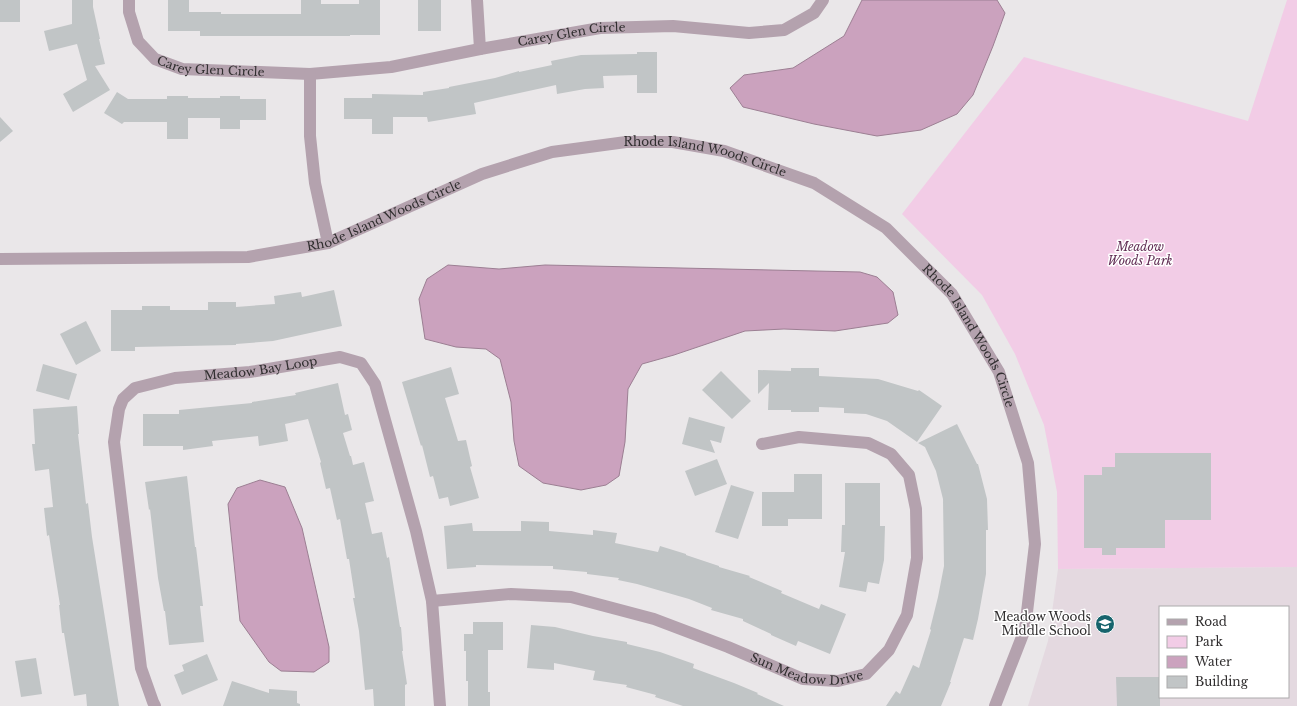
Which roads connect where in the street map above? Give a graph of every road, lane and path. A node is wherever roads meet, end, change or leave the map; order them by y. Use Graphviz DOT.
graph roads {
  1 [pos="129,0"];
  2 [pos="477,0"];
  3 [pos="823,0"];
  4 [pos="480,49"];
  5 [pos="310,74"];
  6 [pos="328,242"];
  7 [pos="0,259"];
  8 [pos="762,444"];
  9 [pos="432,601"];
  10 [pos="155,706"];
  11 [pos="440,706"];
  12 [pos="996,706"];
  1 -- 5 [label="street, Carey Glen Circle"];
  2 -- 4 [label="street"];
  3 -- 4 [label="street, Carey Glen Circle"];
  4 -- 5 [label="street, Carey Glen Circle"];
  5 -- 6 [label="street"];
  6 -- 7 [label="street, Rhode Island Woods Circle"];
  6 -- 12 [label="street, Rhode Island Woods Circle"];
  8 -- 9 [label="street, Sun Meadow Drive"];
  9 -- 10 [label="street, Meadow Bay Loop"];
  9 -- 11 [label="street, Meadow Bay Loop"];
}
